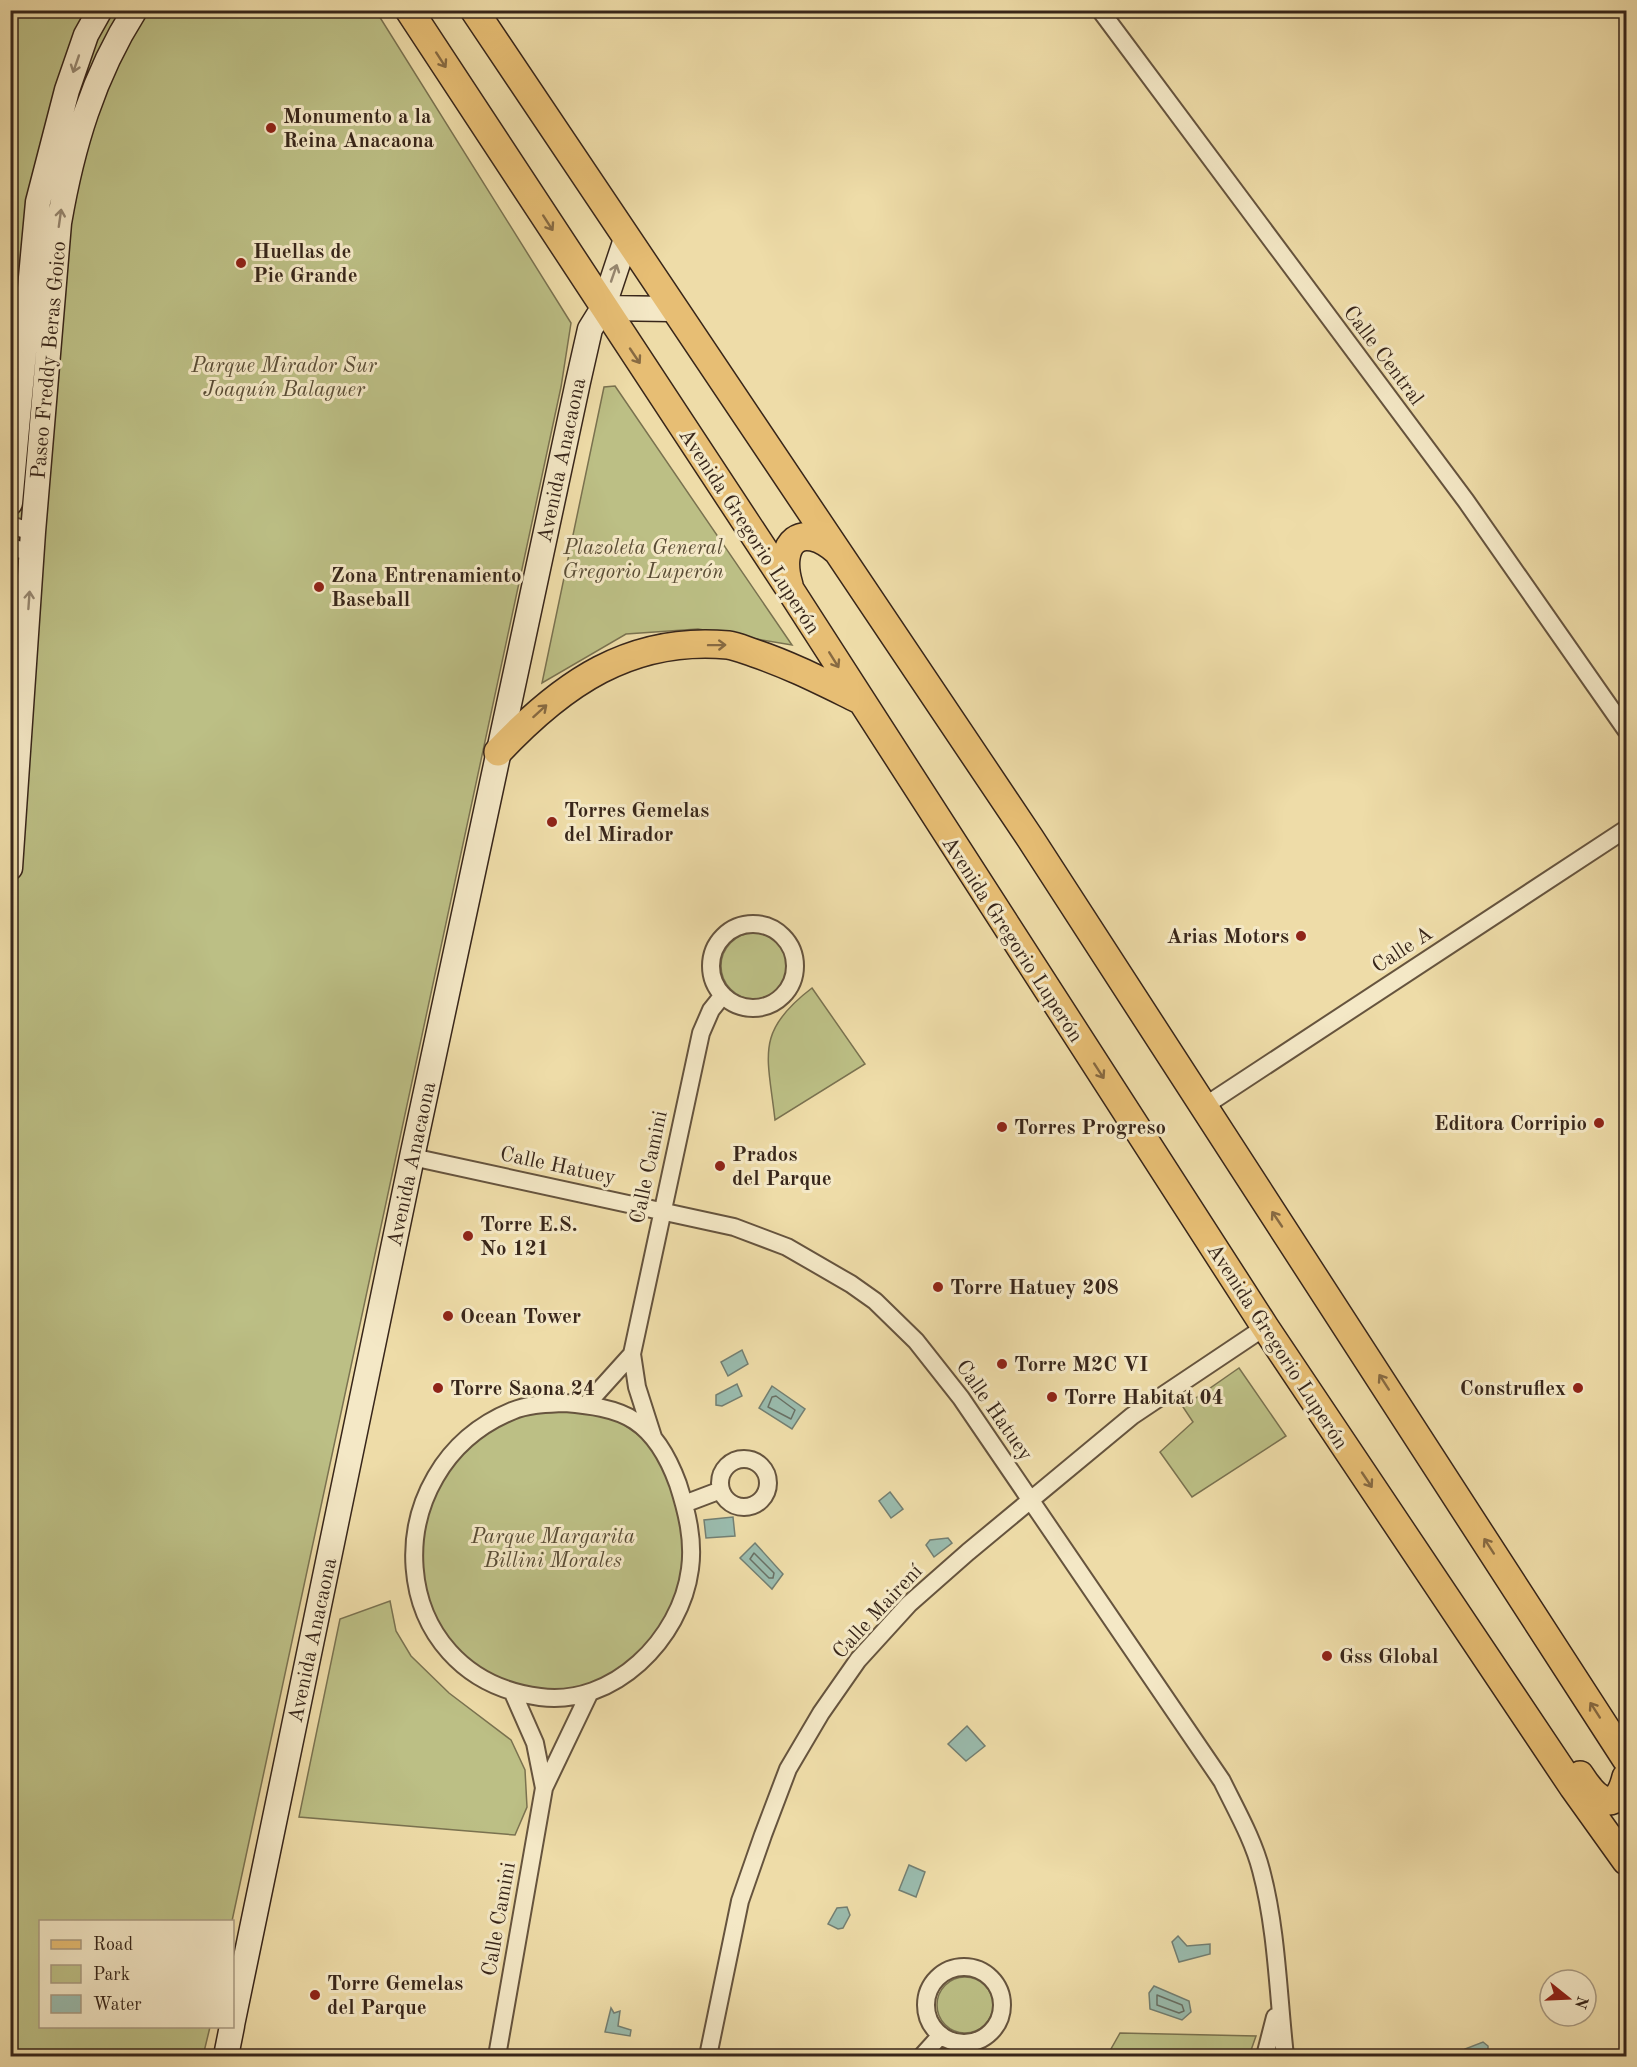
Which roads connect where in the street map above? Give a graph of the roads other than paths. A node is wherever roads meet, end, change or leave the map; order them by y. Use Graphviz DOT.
graph roads {
  1 [pos="99,10"];
  2 [pos="135,10"];
  3 [pos="409,10"];
  4 [pos="474,10"];
  5 [pos="1101,10"];
  6 [pos="626,239"];
  7 [pos="603,308"];
  8 [pos="672,309"];
  9 [pos="15,391"];
  10 [pos="10,503"];
  11 [pos="10,525"];
  12 [pos="26,544"];
  13 [pos="838,552"];
  14 [pos="791,591"];
  15 [pos="858,699"];
  16 [pos="1626,730"];
  17 [pos="498,752"];
  18 [pos="1626,829"];
  19 [pos="10,868"];
  20 [pos="723,995"];
  21 [pos="1203,1107"];
  22 [pos="412,1157"];
  23 [pos="661,1210"];
  24 [pos="1265,1328"];
  25 [pos="632,1354"];
  26 [pos="586,1405"];
  27 [pos="653,1438"];
  28 [pos="721,1491"];
  29 [pos="1031,1500"];
  30 [pos="684,1504"];
  31 [pos="513,1693"];
  32 [pos="588,1694"];
  33 [pos="1540,1736"];
  34 [pos="1626,1759"];
  35 [pos="1626,1776"];
  36 [pos="544,1788"];
  37 [pos="1626,1801"];
  38 [pos="1608,1837"];
  39 [pos="1626,1861"];
  40 [pos="1277,1986"];
  41 [pos="234,2016"];
  42 [pos="232,2028"];
  43 [pos="941,2035"];
  44 [pos="226,2056"];
  45 [pos="497,2056"];
  46 [pos="708,2056"];
  47 [pos="922,2056"];
  48 [pos="1265,2056"];
  49 [pos="1285,2056"];
  1 -- 9 [label="main road, Paseo Freddy Beras Goico, one-way"];
  12 -- 2 [label="main road, Paseo Freddy Beras Goico, one-way"];
  3 -- 7 [label="main road, Avenida Gregorio Luperón, one-way"];
  4 -- 6 [label="main road"];
  5 -- 16 [label="street, Calle Central"];
  7 -- 6 [label="main road, Avenida Anacaona, one-way"];
  6 -- 8 [label="main road"];
  7 -- 8 [label="main road"];
  7 -- 14 [label="main road, Avenida Gregorio Luperón, one-way"];
  7 -- 17 [label="main road, Avenida Anacaona"];
  8 -- 13 [label="main road"];
  9 -- 10 [label="main road, Paseo Freddy Beras Goico"];
  11 -- 12 [label="street"];
  19 -- 12 [label="main road, Paseo Freddy Beras Goico, one-way"];
  13 -- 14 [label="main road"];
  13 -- 21 [label="main road"];
  14 -- 15 [label="main road, Avenida Gregorio Luperón, one-way"];
  17 -- 15 [label="main road, one-way"];
  15 -- 24 [label="main road, Avenida Gregorio Luperón, one-way"];
  17 -- 22 [label="main road, Avenida Anacaona"];
  18 -- 21 [label="street, Calle A"];
  20 -- 20 [label="street"];
  20 -- 23 [label="street, Calle Camini"];
  34 -- 21 [label="main road, one-way"];
  22 -- 23 [label="street, Calle Hatuey"];
  22 -- 41 [label="main road, Avenida Anacaona"];
  23 -- 25 [label="street, Calle Camini"];
  23 -- 29 [label="street, Calle Hatuey"];
  24 -- 29 [label="street, Calle Mairení"];
  24 -- 33 [label="main road, Avenida Gregorio Luperón, one-way"];
  25 -- 26 [label="street"];
  25 -- 27 [label="street, Calle Camini"];
  26 -- 27 [label="street"];
  26 -- 31 [label="street"];
  27 -- 30 [label="street"];
  28 -- 30 [label="street"];
  29 -- 40 [label="street, Calle Hatuey"];
  29 -- 46 [label="street, Calle Mairení"];
  30 -- 32 [label="street"];
  31 -- 32 [label="street"];
  31 -- 36 [label="street, Calle Camini"];
  32 -- 36 [label="street, Calle Camini"];
  33 -- 35 [label="main road"];
  33 -- 38 [label="main road, Avenida Gregorio Luperón"];
  36 -- 45 [label="street, Calle Camini"];
  37 -- 38 [label="main road"];
  38 -- 39 [label="main road, Avenida Gregorio Luperón"];
  40 -- 48 [label="street, Calle Hatuey"];
  40 -- 49 [label="street, Calle Hatuey"];
  42 -- 44 [label="main road, Avenida Anacaona"];
  43 -- 43 [label="street"];
  43 -- 47 [label="street"];
}
